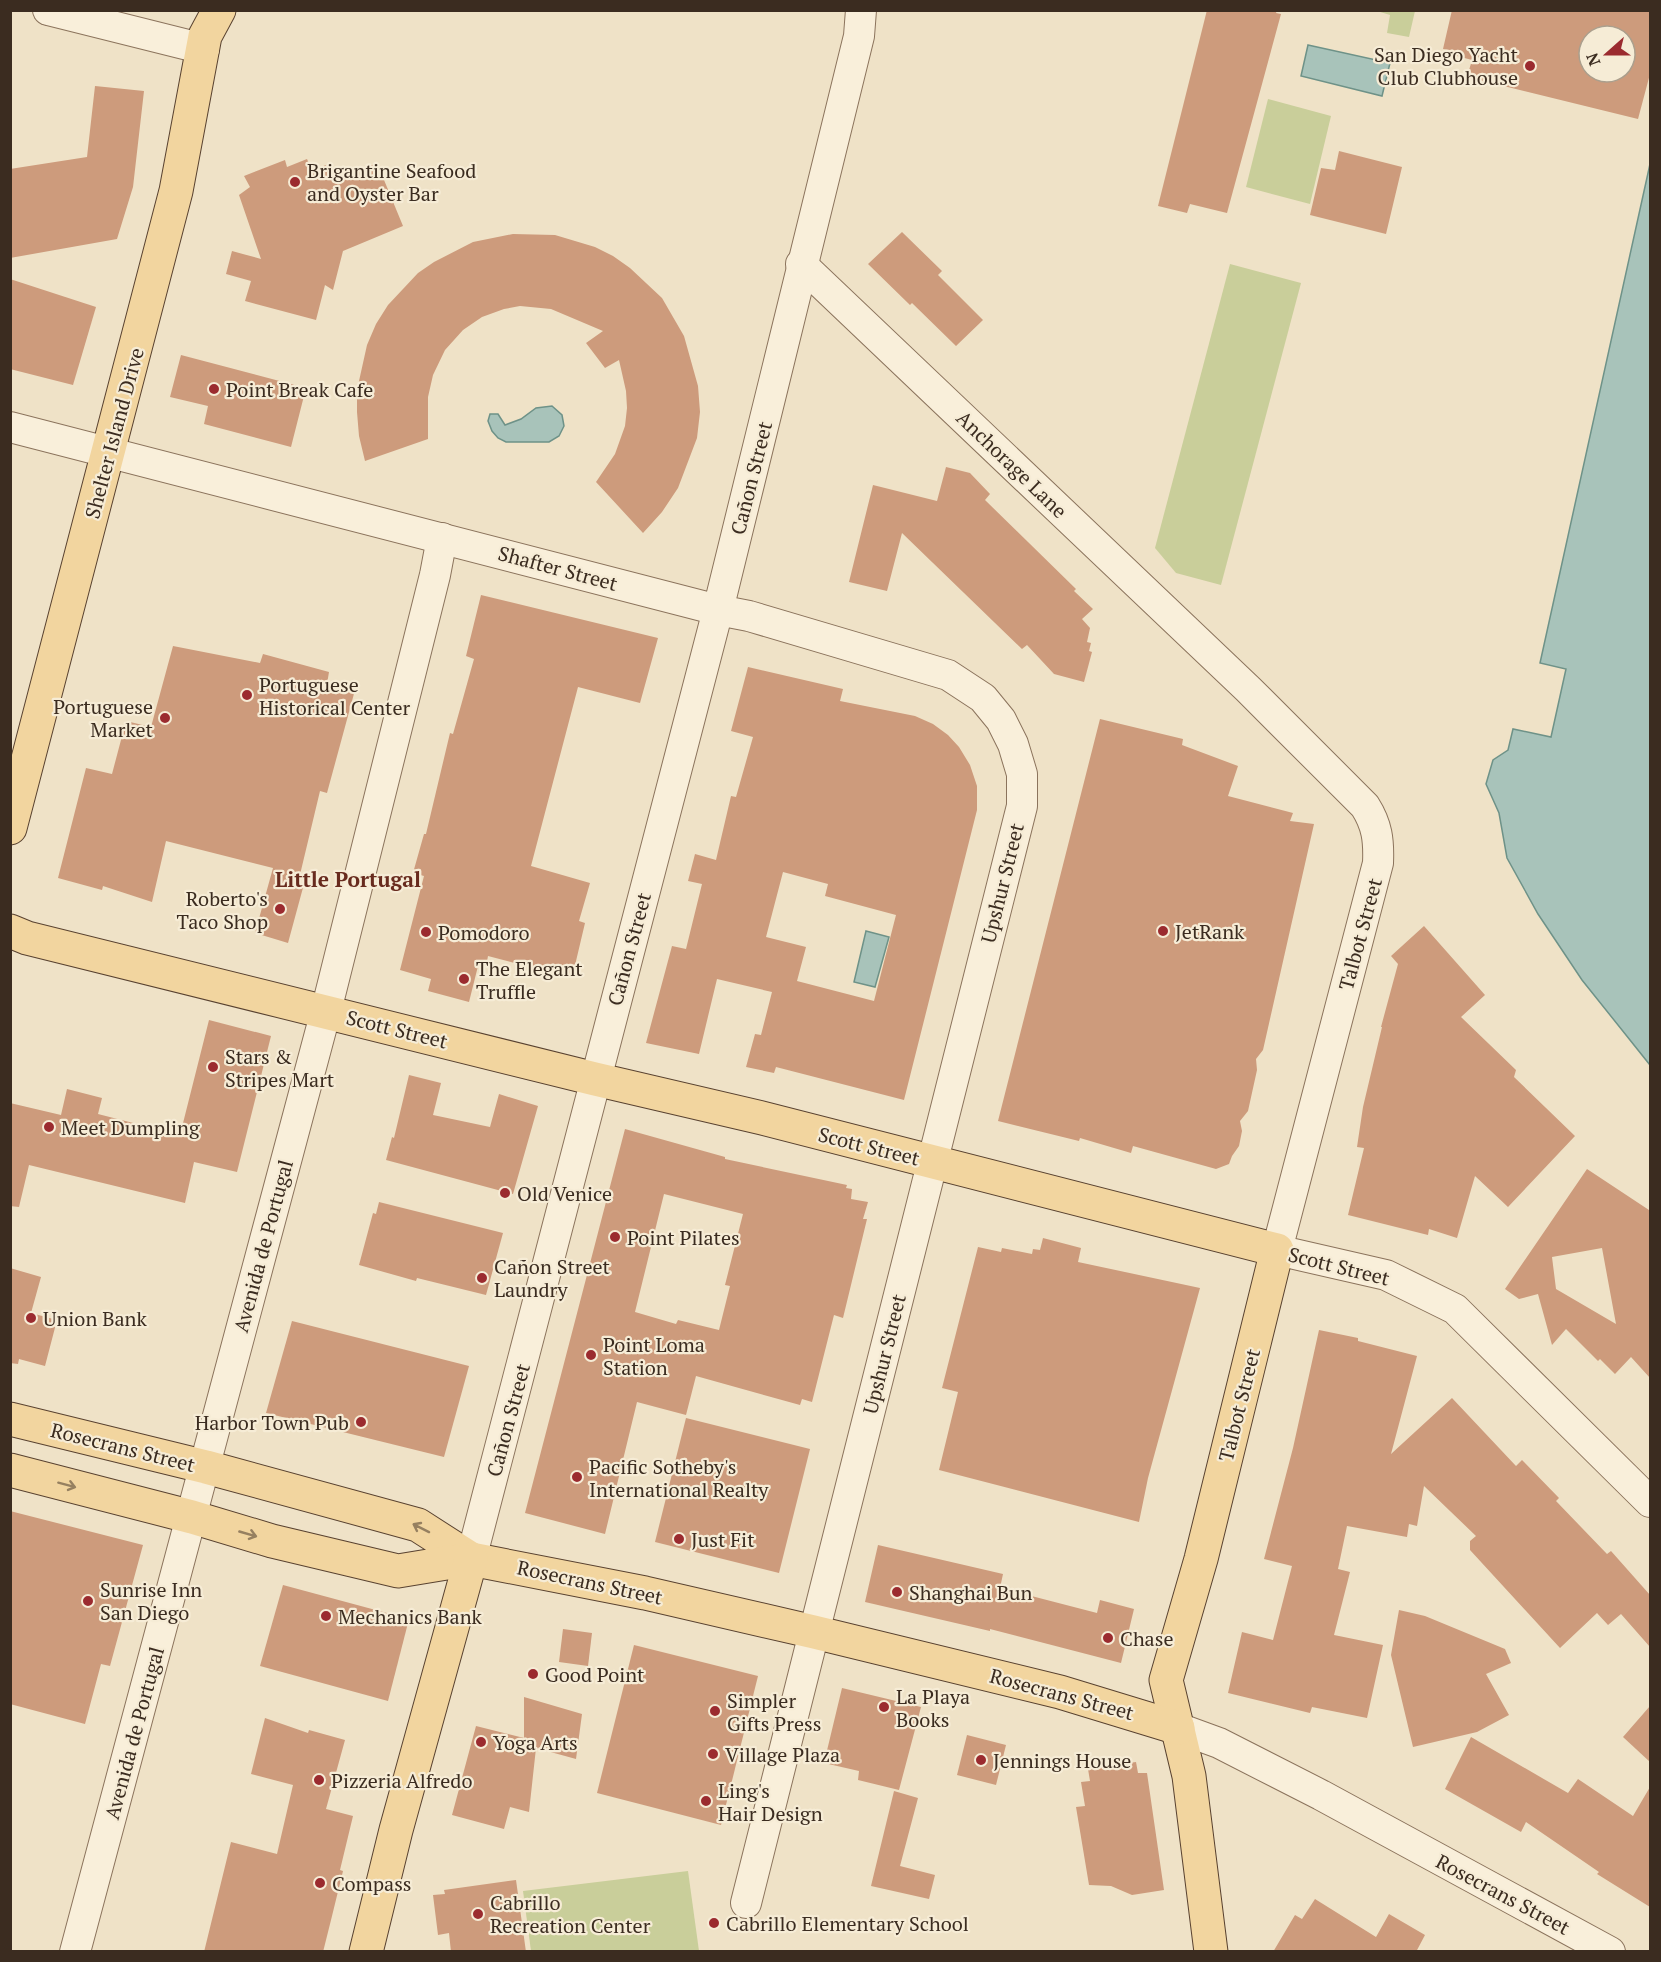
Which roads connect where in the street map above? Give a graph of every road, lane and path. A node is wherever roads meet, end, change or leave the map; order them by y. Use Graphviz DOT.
graph roads {
  1 [pos="48,10"];
  2 [pos="861,10"];
  3 [pos="206,27"];
  4 [pos="801,264"];
  5 [pos="10,427"];
  6 [pos="109,453"];
  7 [pos="442,538"];
  8 [pos="718,610"];
  9 [pos="1022,806"];
  10 [pos="10,828"];
  11 [pos="1378,863"];
  12 [pos="10,931"];
  13 [pos="326,1011"];
  14 [pos="595,1079"];
  15 [pos="932,1162"];
  16 [pos="1277,1250"];
  17 [pos="10,1419"];
  18 [pos="206,1467"];
  19 [pos="10,1470"];
  20 [pos="1650,1502"];
  21 [pos="192,1517"];
  22 [pos="471,1559"];
  23 [pos="814,1632"];
  24 [pos="1178,1728"];
  25 [pos="746,1903"];
  26 [pos="75,1952"];
  27 [pos="366,1952"];
  28 [pos="1211,1952"];
  29 [pos="1610,1952"];
  1 -- 3 [label="street"];
  2 -- 4 [label="street"];
  3 -- 6 [label="main road, Shelter Island Drive"];
  4 -- 8 [label="street, Cañon Street"];
  4 -- 11 [label="street, Anchorage Lane"];
  5 -- 6 [label="street, Shafter Street"];
  6 -- 7 [label="street, Shafter Street"];
  6 -- 10 [label="main road, Shelter Island Drive"];
  7 -- 8 [label="street, Shafter Street"];
  7 -- 13 [label="street, Avenida de Portugal"];
  8 -- 9 [label="street, Shafter Street"];
  8 -- 14 [label="street, Cañon Street"];
  9 -- 15 [label="street, Upshur Street"];
  11 -- 16 [label="street, Talbot Street"];
  12 -- 13 [label="main road, Scott Street"];
  13 -- 14 [label="main road, Scott Street"];
  13 -- 18 [label="street, Avenida de Portugal"];
  14 -- 15 [label="main road, Scott Street"];
  14 -- 22 [label="street, Cañon Street"];
  15 -- 16 [label="main road, Scott Street"];
  15 -- 23 [label="street, Upshur Street"];
  16 -- 20 [label="street, Scott Street"];
  16 -- 24 [label="main road, Talbot Street"];
  17 -- 18 [label="main road, Rosecrans Street"];
  18 -- 21 [label="street, Avenida de Portugal"];
  22 -- 18 [label="main road, Rosecrans Street, one-way"];
  19 -- 21 [label="main road, Rosecrans Street, one-way"];
  21 -- 22 [label="main road, Rosecrans Street, one-way"];
  21 -- 26 [label="street, Avenida de Portugal"];
  22 -- 23 [label="main road, Rosecrans Street"];
  22 -- 27 [label="main road, Cañon Street"];
  23 -- 24 [label="main road, Rosecrans Street"];
  23 -- 25 [label="street, Upshur Street"];
  24 -- 28 [label="main road, Talbot Street"];
  24 -- 29 [label="street, Rosecrans Street"];
}
